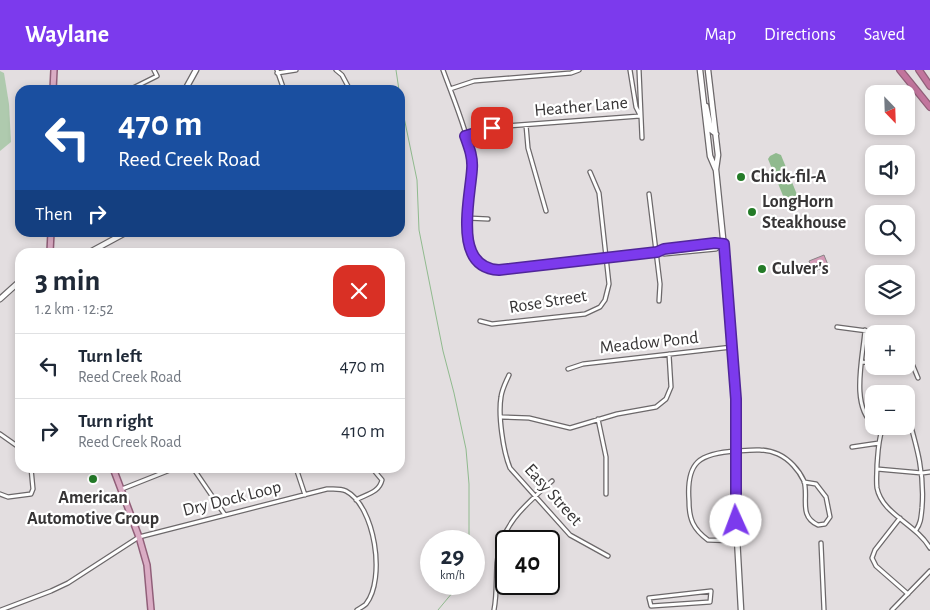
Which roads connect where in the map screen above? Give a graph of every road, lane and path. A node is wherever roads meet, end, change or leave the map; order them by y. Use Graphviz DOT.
graph roads {
  1 [pos="54,70"];
  2 [pos="154,70"];
  3 [pos="196,70"];
  4 [pos="296,70"];
  5 [pos="336,70"];
  6 [pos="443,70"];
  7 [pos="579,70"];
  8 [pos="630,70"];
  9 [pos="639,70"];
  10 [pos="700,70"];
  11 [pos="708,70"];
  12 [pos="900,70"];
  13 [pos="919,70"];
  14 [pos="277,71"];
  15 [pos="53,85"];
  16 [pos="139,85"];
  17 [pos="188,85"];
  18 [pos="282,85"];
  19 [pos="347,85"];
  20 [pos="930,86"];
  21 [pos="450,88"];
  22 [pos="702,89"];
  23 [pos="930,107"];
  24 [pos="640,116"];
  25 [pos="526,125"];
  26 [pos="716,134"];
  27 [pos="465,136"];
  28 [pos="642,138"];
  29 [pos="716,170"];
  30 [pos="590,172"];
  31 [pos="649,194"];
  32 [pos="546,211"];
  33 [pos="467,218"];
  34 [pos="488,219"];
  35 [pos="118,237"];
  36 [pos="724,244"];
  37 [pos="97,248"];
  38 [pos="657,252"];
  39 [pos="606,258"];
  40 [pos="15,286"];
  41 [pos="0,299"];
  42 [pos="660,301"];
  43 [pos="480,321"];
  44 [pos="837,327"];
  45 [pos="865,330"];
  46 [pos="733,347"];
  47 [pos="669,354"];
  48 [pos="862,362"];
  49 [pos="865,362"];
  50 [pos="568,369"];
  51 [pos="915,372"];
  52 [pos="509,375"];
  53 [pos="918,378"];
  54 [pos="865,415"];
  55 [pos="502,417"];
  56 [pos="598,420"];
  57 [pos="0,434"];
  58 [pos="881,435"];
  59 [pos="913,435"];
  60 [pos="879,443"];
  61 [pos="15,444"];
  62 [pos="852,447"];
  63 [pos="737,451"];
  64 [pos="877,469"];
  65 [pos="930,472"];
  66 [pos="31,473"];
  67 [pos="115,473"];
  68 [pos="162,473"];
  69 [pos="196,473"];
  70 [pos="297,473"];
  71 [pos="376,473"];
  72 [pos="922,473"];
  73 [pos="552,481"];
  74 [pos="804,482"];
  75 [pos="122,489"];
  76 [pos="0,494"];
  77 [pos="606,494"];
  78 [pos="305,495"];
  79 [pos="534,496"];
  80 [pos="356,500"];
  81 [pos="225,516"];
  82 [pos="900,518"];
  83 [pos="506,530"];
  84 [pos="916,530"];
  85 [pos="139,537"];
  86 [pos="738,541"];
  87 [pos="820,543"];
  88 [pos="930,548"];
  89 [pos="608,556"];
  90 [pos="930,571"];
  91 [pos="908,594"];
  92 [pos="496,595"];
  93 [pos="689,603"];
  94 [pos="0,610"];
  95 [pos="151,610"];
  96 [pos="357,610"];
  97 [pos="494,610"];
  98 [pos="690,610"];
  99 [pos="741,610"];
  100 [pos="824,610"];
  101 [pos="892,610"];
  1 -- 15 [label="main road"];
  2 -- 16 [label="street"];
  3 -- 17 [label="street"];
  4 -- 14 [label="street"];
  5 -- 19 [label="street"];
  6 -- 21 [label="street"];
  7 -- 21 [label="street"];
  8 -- 24 [label="street"];
  9 -- 24 [label="street"];
  10 -- 22 [label="street"];
  11 -- 26 [label="street"];
  12 -- 23 [label="highway"];
  13 -- 20 [label="highway"];
  14 -- 18 [label="street"];
  21 -- 27 [label="street"];
  22 -- 26 [label="street"];
  22 -- 29 [label="street"];
  24 -- 25 [label="street, Heather Lane"];
  24 -- 28 [label="street"];
  25 -- 27 [label="street, Heather Lane"];
  25 -- 32 [label="street"];
  26 -- 29 [label="street"];
  27 -- 33 [label="street"];
  29 -- 36 [label="street"];
  30 -- 39 [label="street, Rose Street"];
  31 -- 38 [label="street"];
  33 -- 34 [label="street"];
  33 -- 39 [label="street"];
  35 -- 37 [label="street"];
  36 -- 38 [label="street"];
  36 -- 46 [label="street"];
  38 -- 39 [label="street"];
  38 -- 42 [label="street"];
  39 -- 43 [label="street, Rose Street"];
  40 -- 41 [label="street"];
  44 -- 45 [label="street"];
  45 -- 48 [label="street"];
  46 -- 47 [label="street, Meadow Pond"];
  46 -- 63 [label="street"];
  47 -- 50 [label="street, Meadow Pond"];
  47 -- 56 [label="street"];
  48 -- 49 [label="street"];
  48 -- 54 [label="street"];
  51 -- 53 [label="street"];
  52 -- 55 [label="street, Easy Street"];
  55 -- 56 [label="street"];
  55 -- 79 [label="street, Easy Street"];
  56 -- 77 [label="street"];
  57 -- 61 [label="street"];
  58 -- 60 [label="street"];
  59 -- 72 [label="street"];
  60 -- 62 [label="street"];
  60 -- 64 [label="street"];
  63 -- 74 [label="street"];
  63 -- 86 [label="street"];
  63 -- 86 [label="street"];
  64 -- 72 [label="street"];
  64 -- 82 [label="street"];
  65 -- 72 [label="street"];
  66 -- 76 [label="street"];
  67 -- 75 [label="main road"];
  68 -- 75 [label="street"];
  69 -- 81 [label="street"];
  70 -- 78 [label="street"];
  71 -- 80 [label="street"];
  72 -- 84 [label="street"];
  73 -- 79 [label="street"];
  74 -- 74 [label="street"];
  75 -- 85 [label="main road"];
  78 -- 80 [label="street, Dry Dock Loop"];
  78 -- 81 [label="street, Dry Dock Loop"];
  79 -- 83 [label="street"];
  79 -- 89 [label="street, Easy Street"];
  80 -- 96 [label="street"];
  81 -- 85 [label="street, Dry Dock Loop"];
  82 -- 84 [label="street"];
  82 -- 91 [label="street"];
  84 -- 88 [label="street"];
  85 -- 94 [label="street, Dry Dock Loop"];
  85 -- 95 [label="main road"];
  86 -- 99 [label="street"];
  87 -- 100 [label="street"];
  90 -- 91 [label="street"];
  91 -- 101 [label="street"];
  92 -- 97 [label="street"];
  93 -- 93 [label="street"];
  93 -- 98 [label="street"];
}
